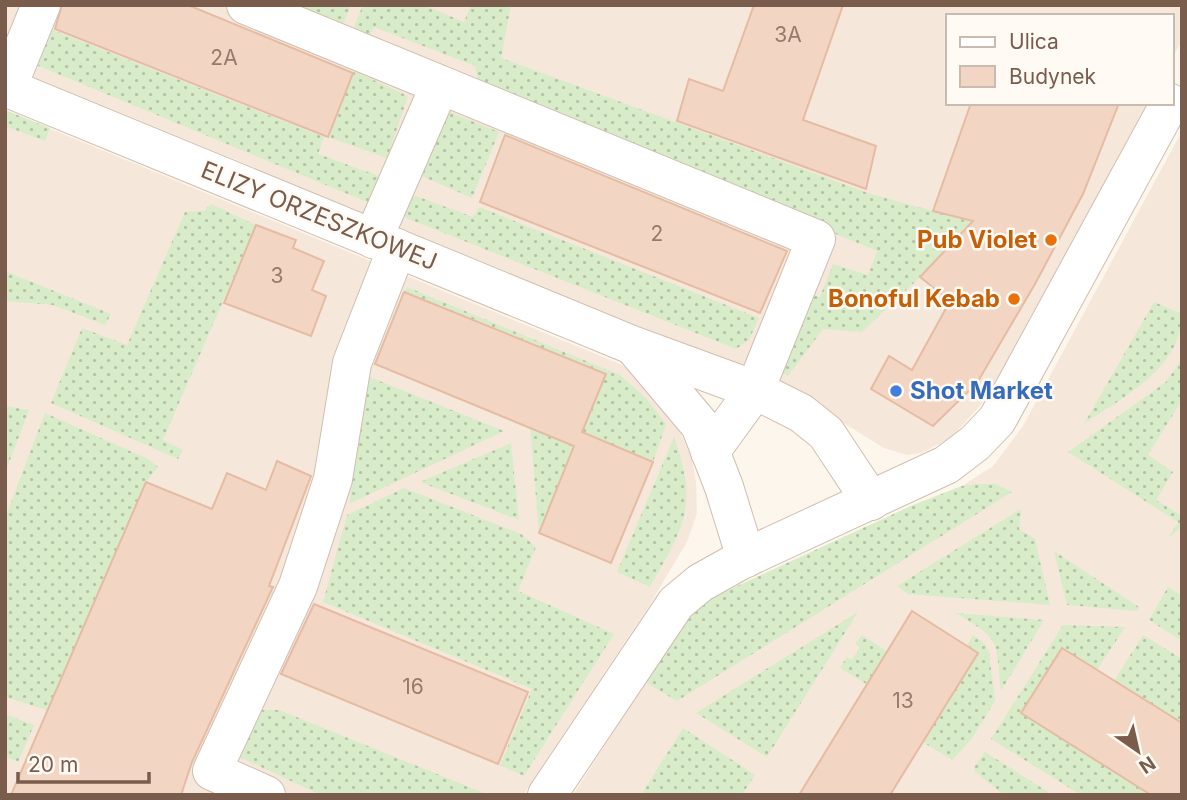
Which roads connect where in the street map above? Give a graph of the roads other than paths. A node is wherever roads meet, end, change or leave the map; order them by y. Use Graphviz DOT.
graph roads {
  1 [pos="41,5"];
  2 [pos="246,5"];
  3 [pos="1182,82"];
  4 [pos="440,85"];
  5 [pos="6,88"];
  6 [pos="1173,98"];
  7 [pos="1169,105"];
  8 [pos="385,244"];
  9 [pos="632,345"];
  10 [pos="755,390"];
  11 [pos="710,452"];
  12 [pos="872,501"];
  13 [pos="746,558"];
  14 [pos="266,795"];
  15 [pos="547,795"];
  1 -- 5 [label="street"];
  2 -- 4 [label="street"];
  3 -- 6 [label="street"];
  4 -- 8 [label="street"];
  4 -- 10 [label="street"];
  5 -- 8 [label="street, ELIZY ORZESZKOWEJ"];
  7 -- 12 [label="street"];
  8 -- 9 [label="street, ELIZY ORZESZKOWEJ"];
  8 -- 14 [label="street"];
  9 -- 10 [label="street, ELIZY ORZESZKOWEJ"];
  9 -- 11 [label="street, ELIZY ORZESZKOWEJ"];
  10 -- 11 [label="street"];
  10 -- 12 [label="street, ELIZY ORZESZKOWEJ"];
  11 -- 13 [label="street, ELIZY ORZESZKOWEJ"];
  12 -- 13 [label="street"];
  13 -- 15 [label="street"];
}
